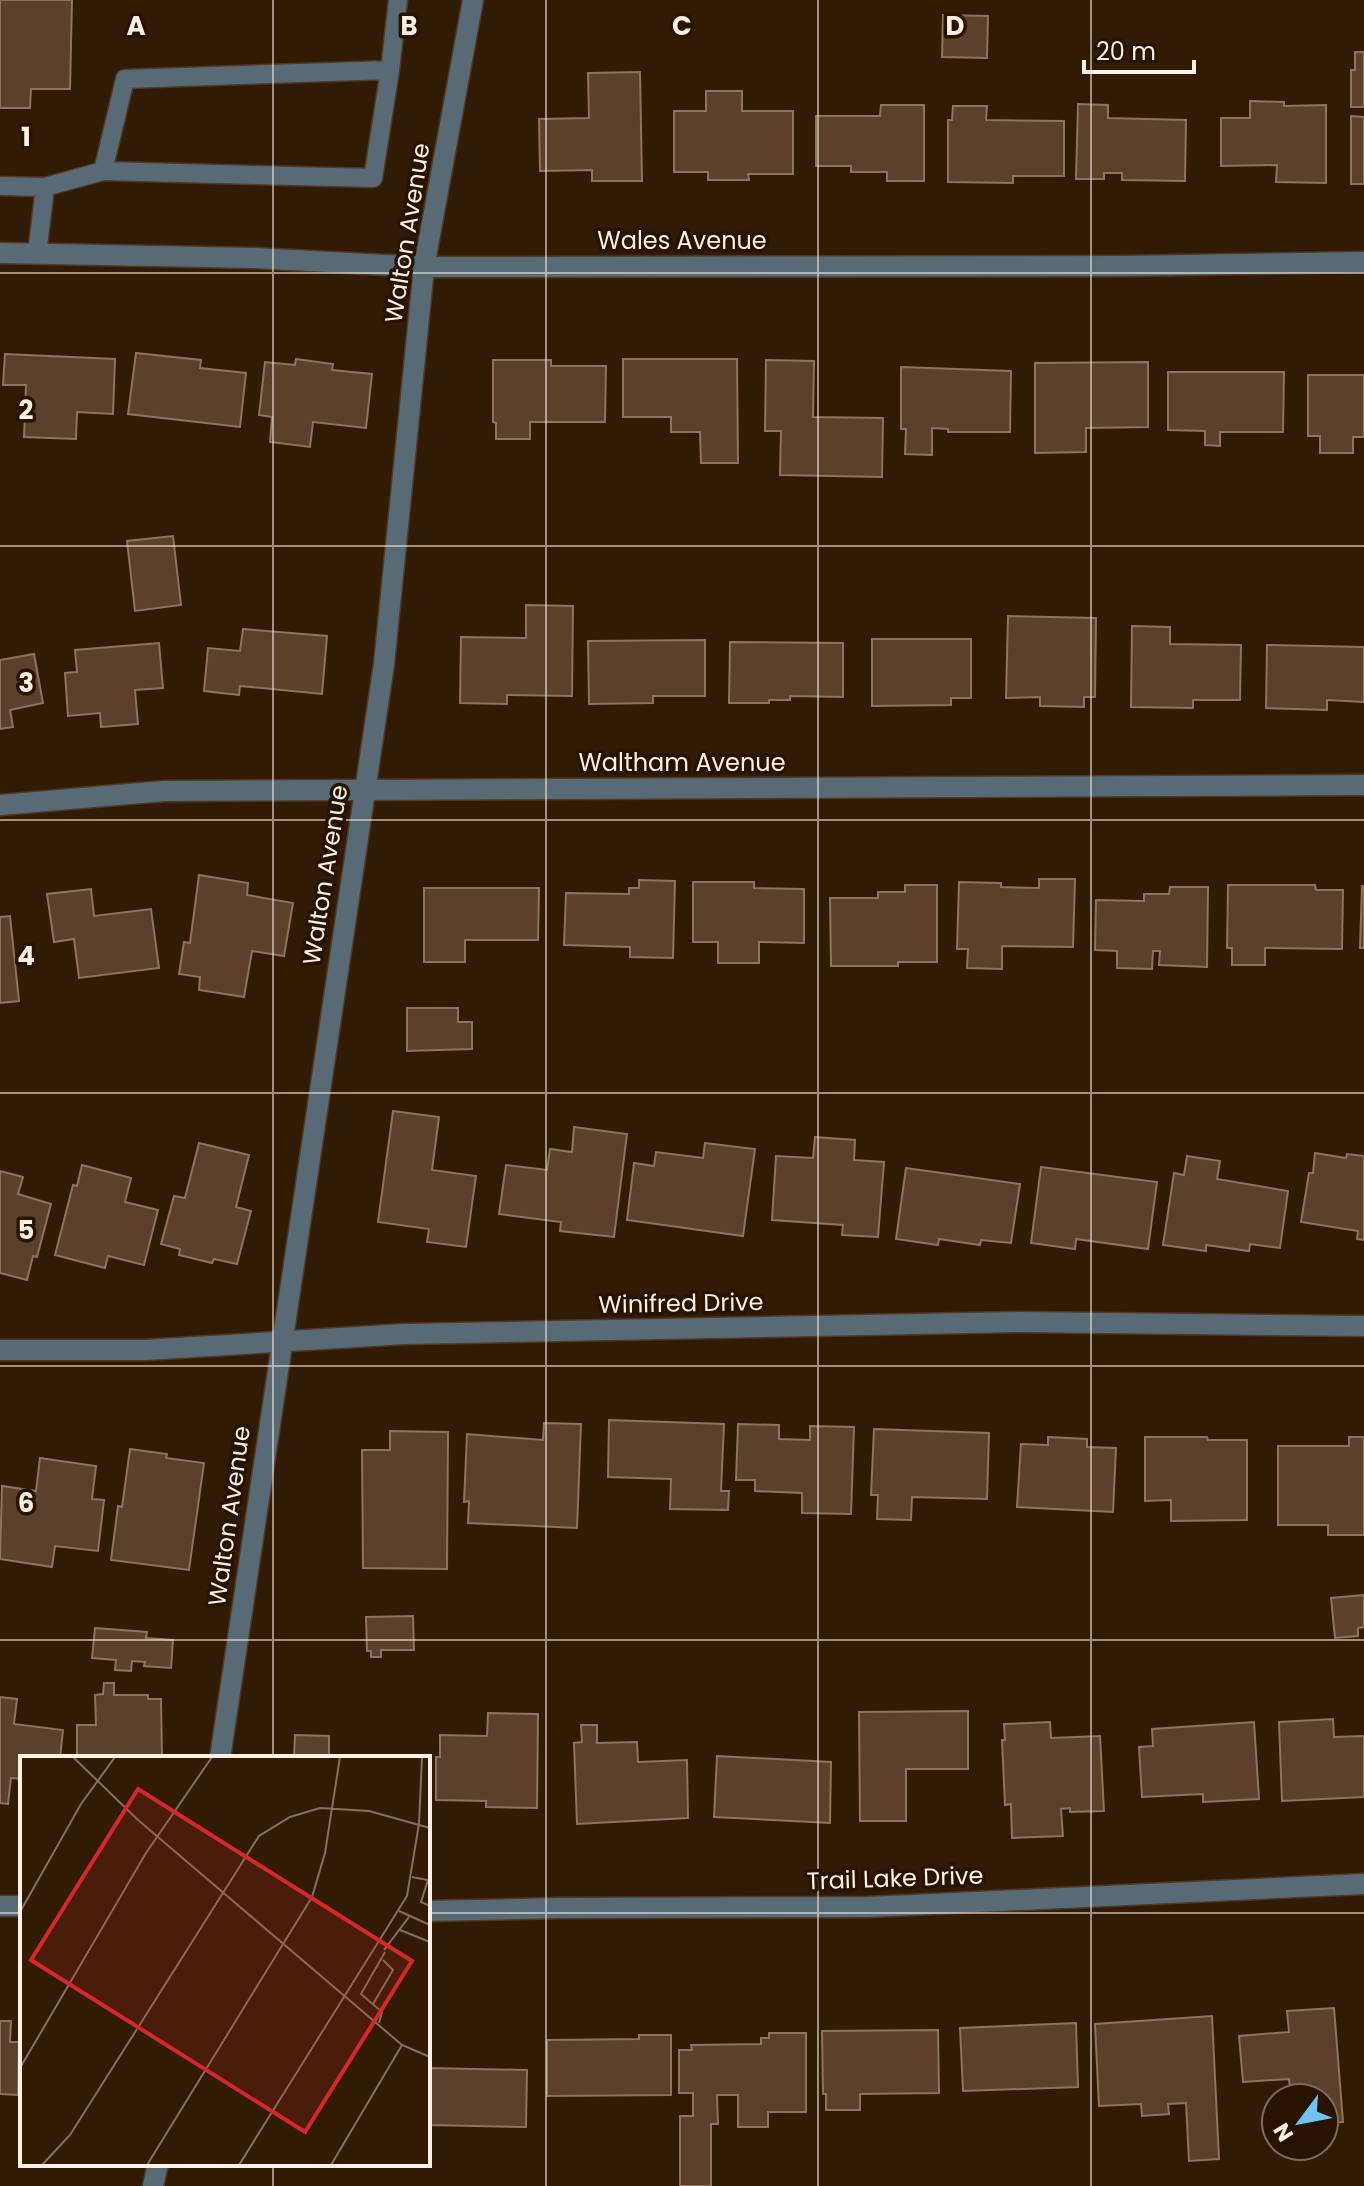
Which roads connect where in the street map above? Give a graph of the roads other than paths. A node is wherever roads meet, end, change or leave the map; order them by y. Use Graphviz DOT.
graph roads {
  1 [pos="398,0"];
  2 [pos="473,0"];
  3 [pos="390,70"];
  4 [pos="103,171"];
  5 [pos="0,186"];
  6 [pos="45,187"];
  7 [pos="0,253"];
  8 [pos="37,254"];
  9 [pos="1364,262"];
  10 [pos="424,267"];
  11 [pos="1364,785"];
  12 [pos="364,789"];
  13 [pos="0,805"];
  14 [pos="1364,1326"];
  15 [pos="280,1342"];
  16 [pos="0,1350"];
  17 [pos="220,1756"];
  18 [pos="1364,1884"];
  19 [pos="430,1911"];
  20 [pos="158,2166"];
  21 [pos="153,2186"];
  1 -- 3 [label="lane"];
  2 -- 10 [label="street, Walton Avenue"];
  3 -- 4 [label="lane"];
  3 -- 4 [label="lane"];
  4 -- 6 [label="lane"];
  5 -- 6 [label="lane"];
  6 -- 8 [label="lane"];
  7 -- 8 [label="street, Wales Avenue"];
  8 -- 10 [label="street, Wales Avenue"];
  9 -- 10 [label="street, Wales Avenue"];
  10 -- 12 [label="street, Walton Avenue"];
  11 -- 12 [label="street, Waltham Avenue"];
  12 -- 13 [label="street, Waltham Avenue"];
  12 -- 15 [label="street, Walton Avenue"];
  14 -- 15 [label="street, Winifred Drive"];
  15 -- 16 [label="street, Winifred Drive"];
  15 -- 17 [label="street, Walton Avenue"];
  18 -- 19 [label="street, Trail Lake Drive"];
  20 -- 21 [label="street"];
}
